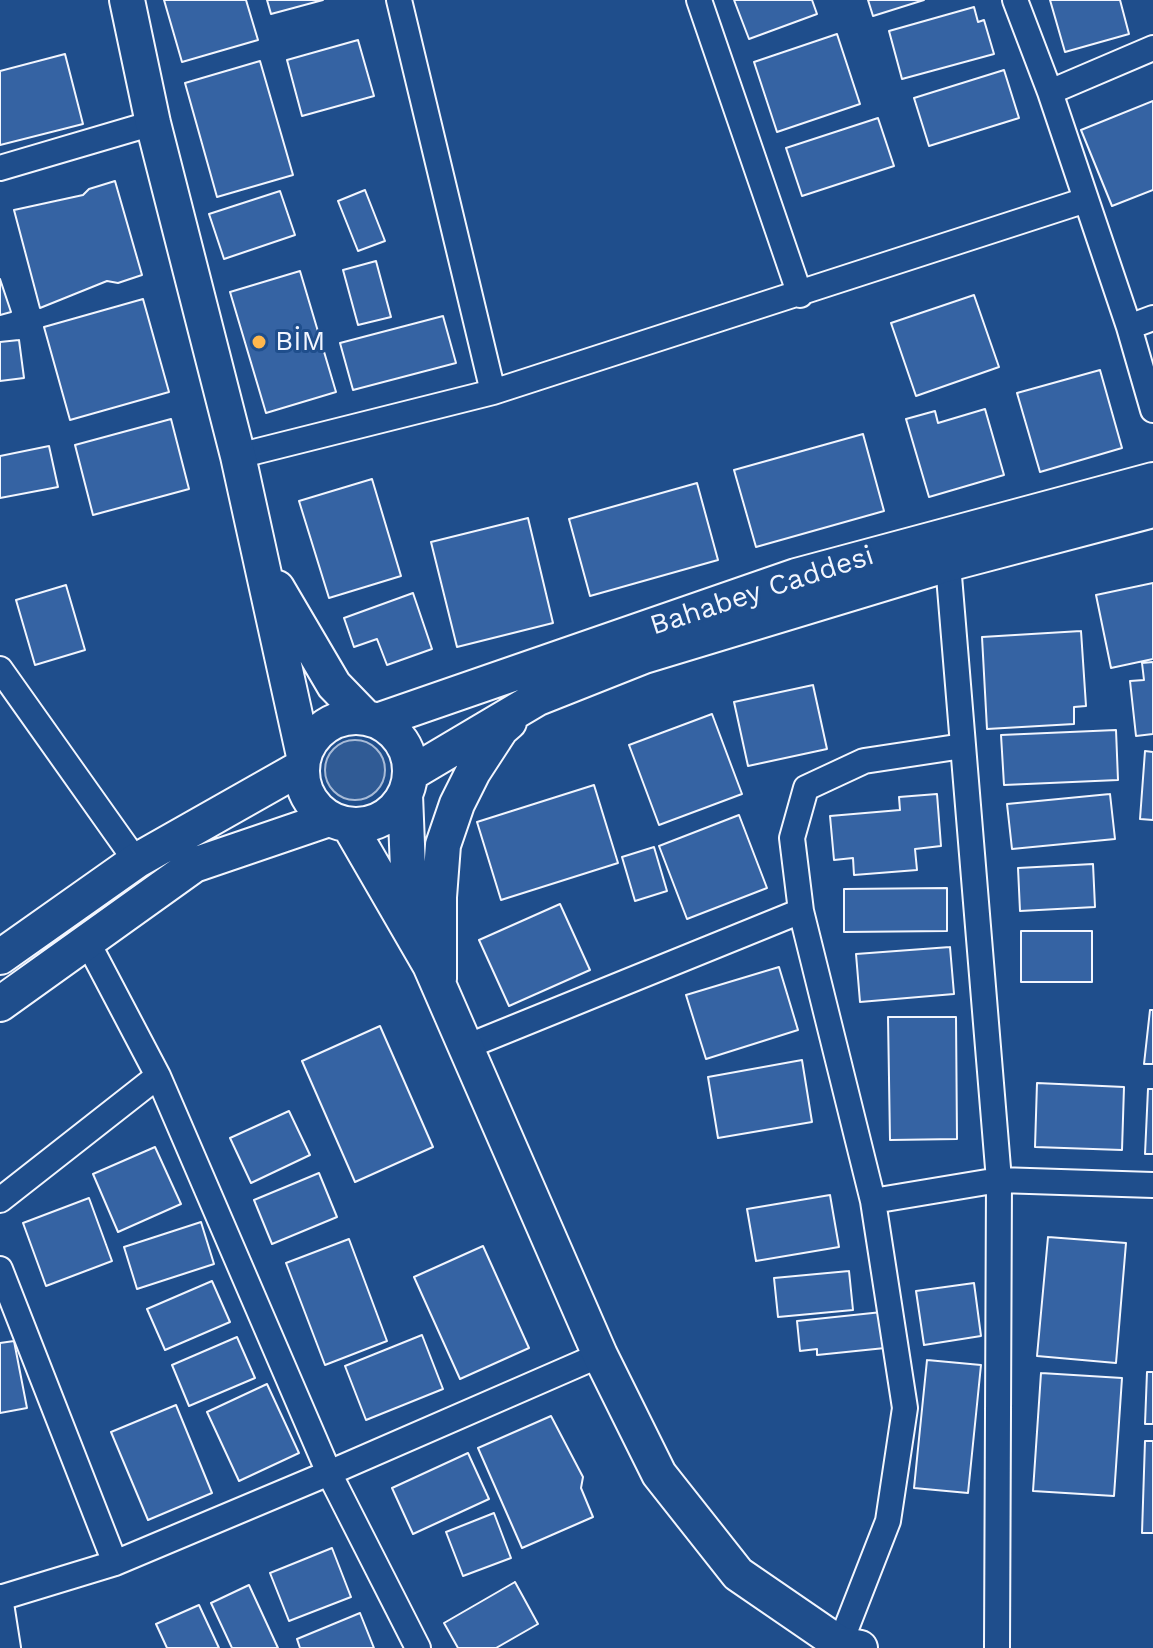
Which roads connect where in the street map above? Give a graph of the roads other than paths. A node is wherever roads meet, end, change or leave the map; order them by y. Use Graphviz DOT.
graph roads {
  1 [pos="127,0"];
  2 [pos="399,0"];
  3 [pos="699,0"];
  4 [pos="1015,0"];
  5 [pos="1153,48"];
  6 [pos="1050,92"];
  7 [pos="153,123"];
  8 [pos="0,168"];
  9 [pos="1086,200"];
  10 [pos="800,295"];
  11 [pos="1153,318"];
  12 [pos="1129,327"];
  13 [pos="493,392"];
  14 [pos="1153,410"];
  15 [pos="238,456"];
  16 [pos="1153,480"];
  17 [pos="1153,510"];
  18 [pos="263,563"];
  19 [pos="948,564"];
  20 [pos="0,669"];
  21 [pos="538,698"];
  22 [pos="371,719"];
  23 [pos="963,746"];
  24 [pos="303,762"];
  25 [pos="408,785"];
  26 [pos="339,822"];
  27 [pos="136,861"];
  28 [pos="801,911"];
  29 [pos="88,943"];
  30 [pos="0,957"];
  31 [pos="434,974"];
  32 [pos="0,1004"];
  33 [pos="466,1047"];
  34 [pos="158,1076"];
  35 [pos="999,1180"];
  36 [pos="1153,1185"];
  37 [pos="0,1200"];
  38 [pos="873,1201"];
  39 [pos="0,1269"];
  40 [pos="600,1355"];
  41 [pos="329,1473"];
  42 [pos="115,1563"];
  43 [pos="0,1598"];
  44 [pos="850,1646"];
  45 [pos="8,1648"];
  46 [pos="418,1648"];
  47 [pos="997,1648"];
  1 -- 7 [label="street"];
  2 -- 13 [label="street"];
  3 -- 10 [label="street"];
  4 -- 6 [label="street"];
  5 -- 6 [label="street"];
  6 -- 9 [label="street"];
  7 -- 8 [label="street"];
  7 -- 15 [label="street"];
  9 -- 10 [label="street"];
  9 -- 12 [label="street"];
  10 -- 13 [label="street"];
  11 -- 12 [label="street"];
  12 -- 14 [label="street"];
  13 -- 15 [label="street"];
  15 -- 18 [label="street"];
  16 -- 22 [label="street, Bahabey Caddesi"];
  17 -- 19 [label="street, Bahabey Caddesi"];
  18 -- 22 [label="street"];
  18 -- 24 [label="street"];
  19 -- 21 [label="street, Bahabey Caddesi"];
  19 -- 23 [label="street"];
  20 -- 27 [label="street"];
  21 -- 25 [label="street, Bahabey Caddesi"];
  21 -- 31 [label="street"];
  22 -- 24 [label="street"];
  22 -- 25 [label="street"];
  23 -- 28 [label="street"];
  23 -- 35 [label="street"];
  24 -- 26 [label="street"];
  24 -- 27 [label="street"];
  25 -- 26 [label="street"];
  25 -- 31 [label="street"];
  26 -- 29 [label="street"];
  26 -- 31 [label="street"];
  27 -- 30 [label="street"];
  28 -- 33 [label="street"];
  28 -- 38 [label="street"];
  29 -- 32 [label="street"];
  29 -- 34 [label="street"];
  31 -- 33 [label="street"];
  33 -- 40 [label="street"];
  34 -- 37 [label="street"];
  34 -- 41 [label="street"];
  35 -- 36 [label="street"];
  35 -- 38 [label="street"];
  35 -- 47 [label="street"];
  38 -- 44 [label="street"];
  39 -- 42 [label="street"];
  40 -- 41 [label="street"];
  40 -- 44 [label="street"];
  41 -- 42 [label="street"];
  41 -- 46 [label="street"];
  42 -- 43 [label="street"];
  43 -- 45 [label="street"];
}
